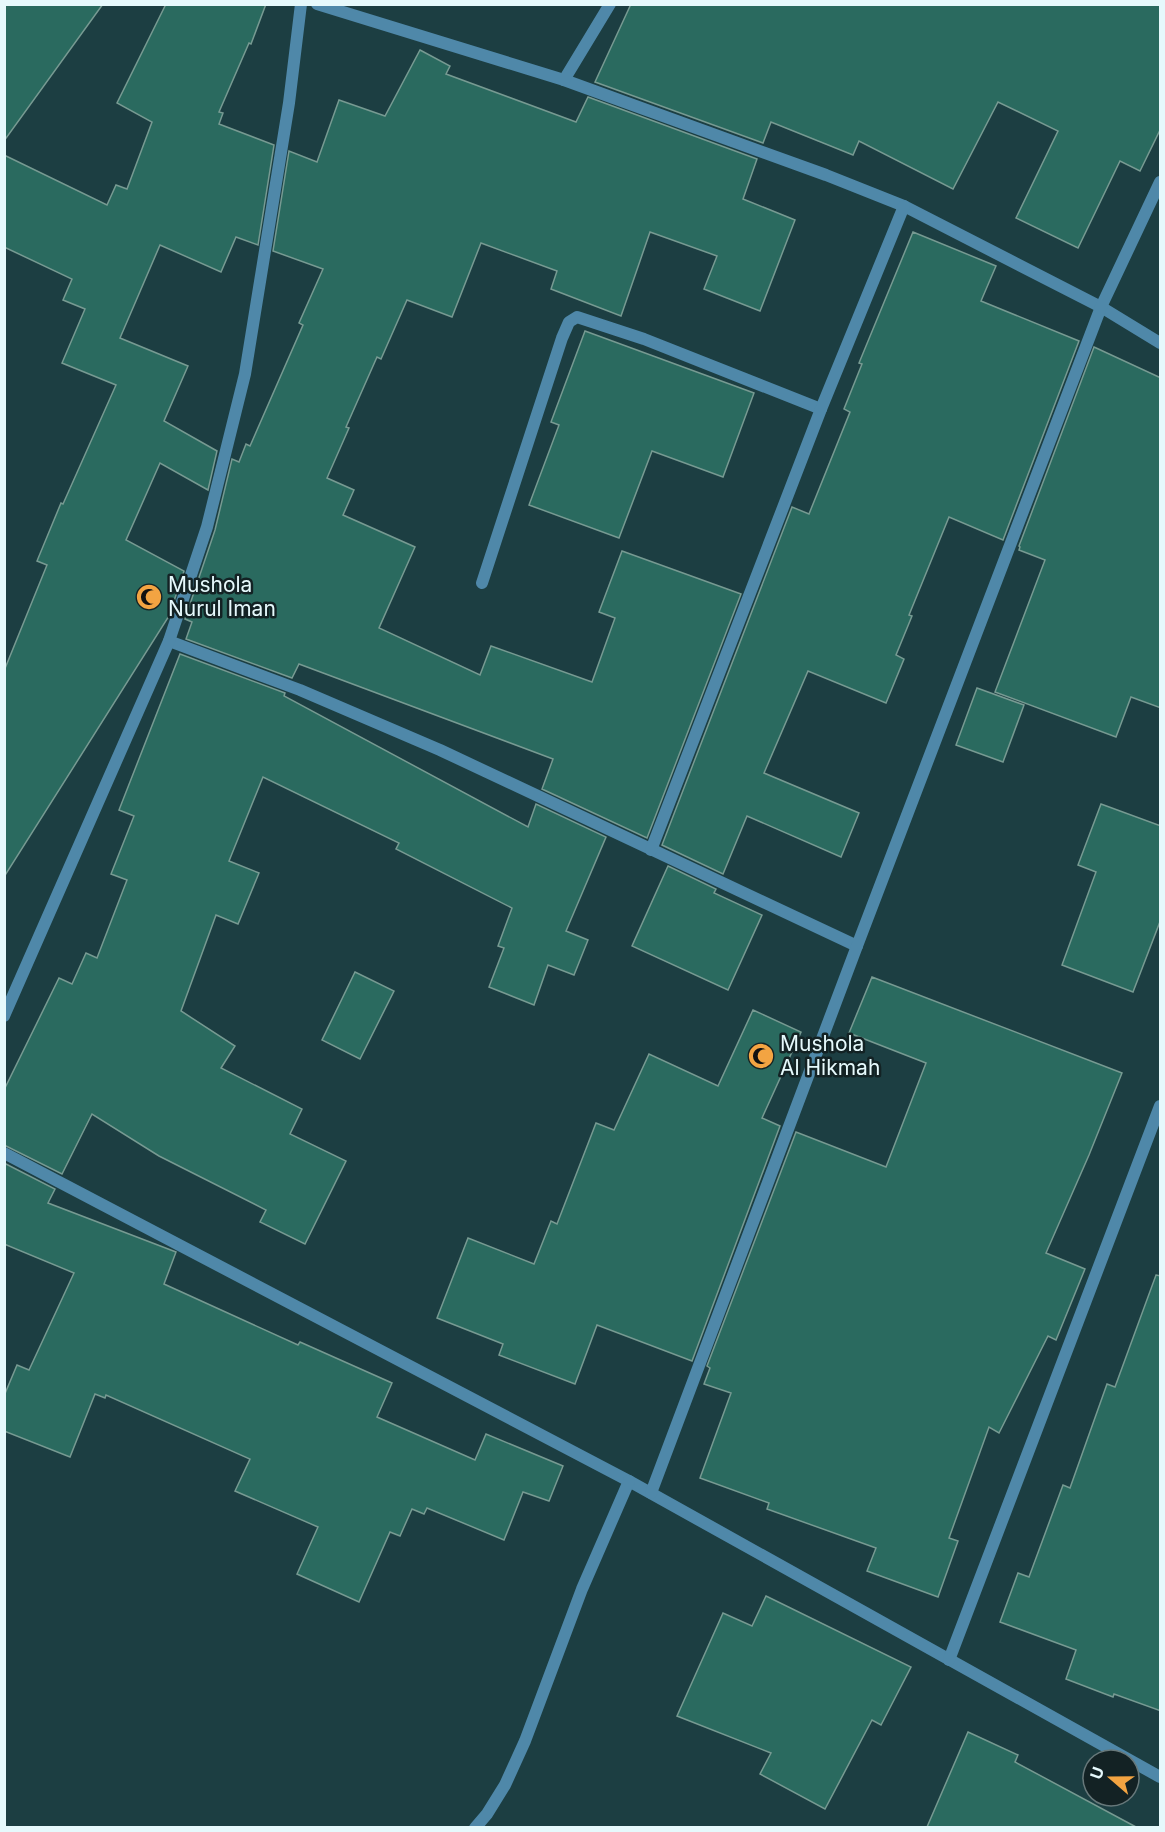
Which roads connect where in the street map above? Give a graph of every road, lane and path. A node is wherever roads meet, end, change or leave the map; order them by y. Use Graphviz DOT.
graph roads {
  1 [pos="301,4"];
  2 [pos="317,4"];
  3 [pos="610,4"];
  4 [pos="564,80"];
  5 [pos="1161,182"];
  6 [pos="904,206"];
  7 [pos="1101,307"];
  8 [pos="1161,343"];
  9 [pos="820,409"];
  10 [pos="482,583"];
  11 [pos="169,641"];
  12 [pos="651,850"];
  13 [pos="857,946"];
  14 [pos="4,1016"];
  15 [pos="1161,1106"];
  16 [pos="4,1154"];
  17 [pos="629,1481"];
  18 [pos="651,1493"];
  19 [pos="950,1660"];
  20 [pos="1161,1777"];
  21 [pos="475,1827"];
  1 -- 11 [label="street"];
  2 -- 4 [label="street"];
  3 -- 4 [label="street"];
  4 -- 6 [label="street"];
  5 -- 7 [label="street"];
  6 -- 7 [label="street"];
  6 -- 9 [label="street"];
  7 -- 8 [label="street"];
  7 -- 13 [label="street"];
  9 -- 10 [label="street"];
  9 -- 12 [label="street"];
  11 -- 12 [label="street"];
  11 -- 14 [label="street"];
  12 -- 13 [label="street"];
  13 -- 18 [label="street"];
  15 -- 19 [label="street"];
  16 -- 17 [label="street"];
  17 -- 18 [label="street"];
  17 -- 21 [label="street"];
  18 -- 19 [label="street"];
  19 -- 20 [label="street"];
}
